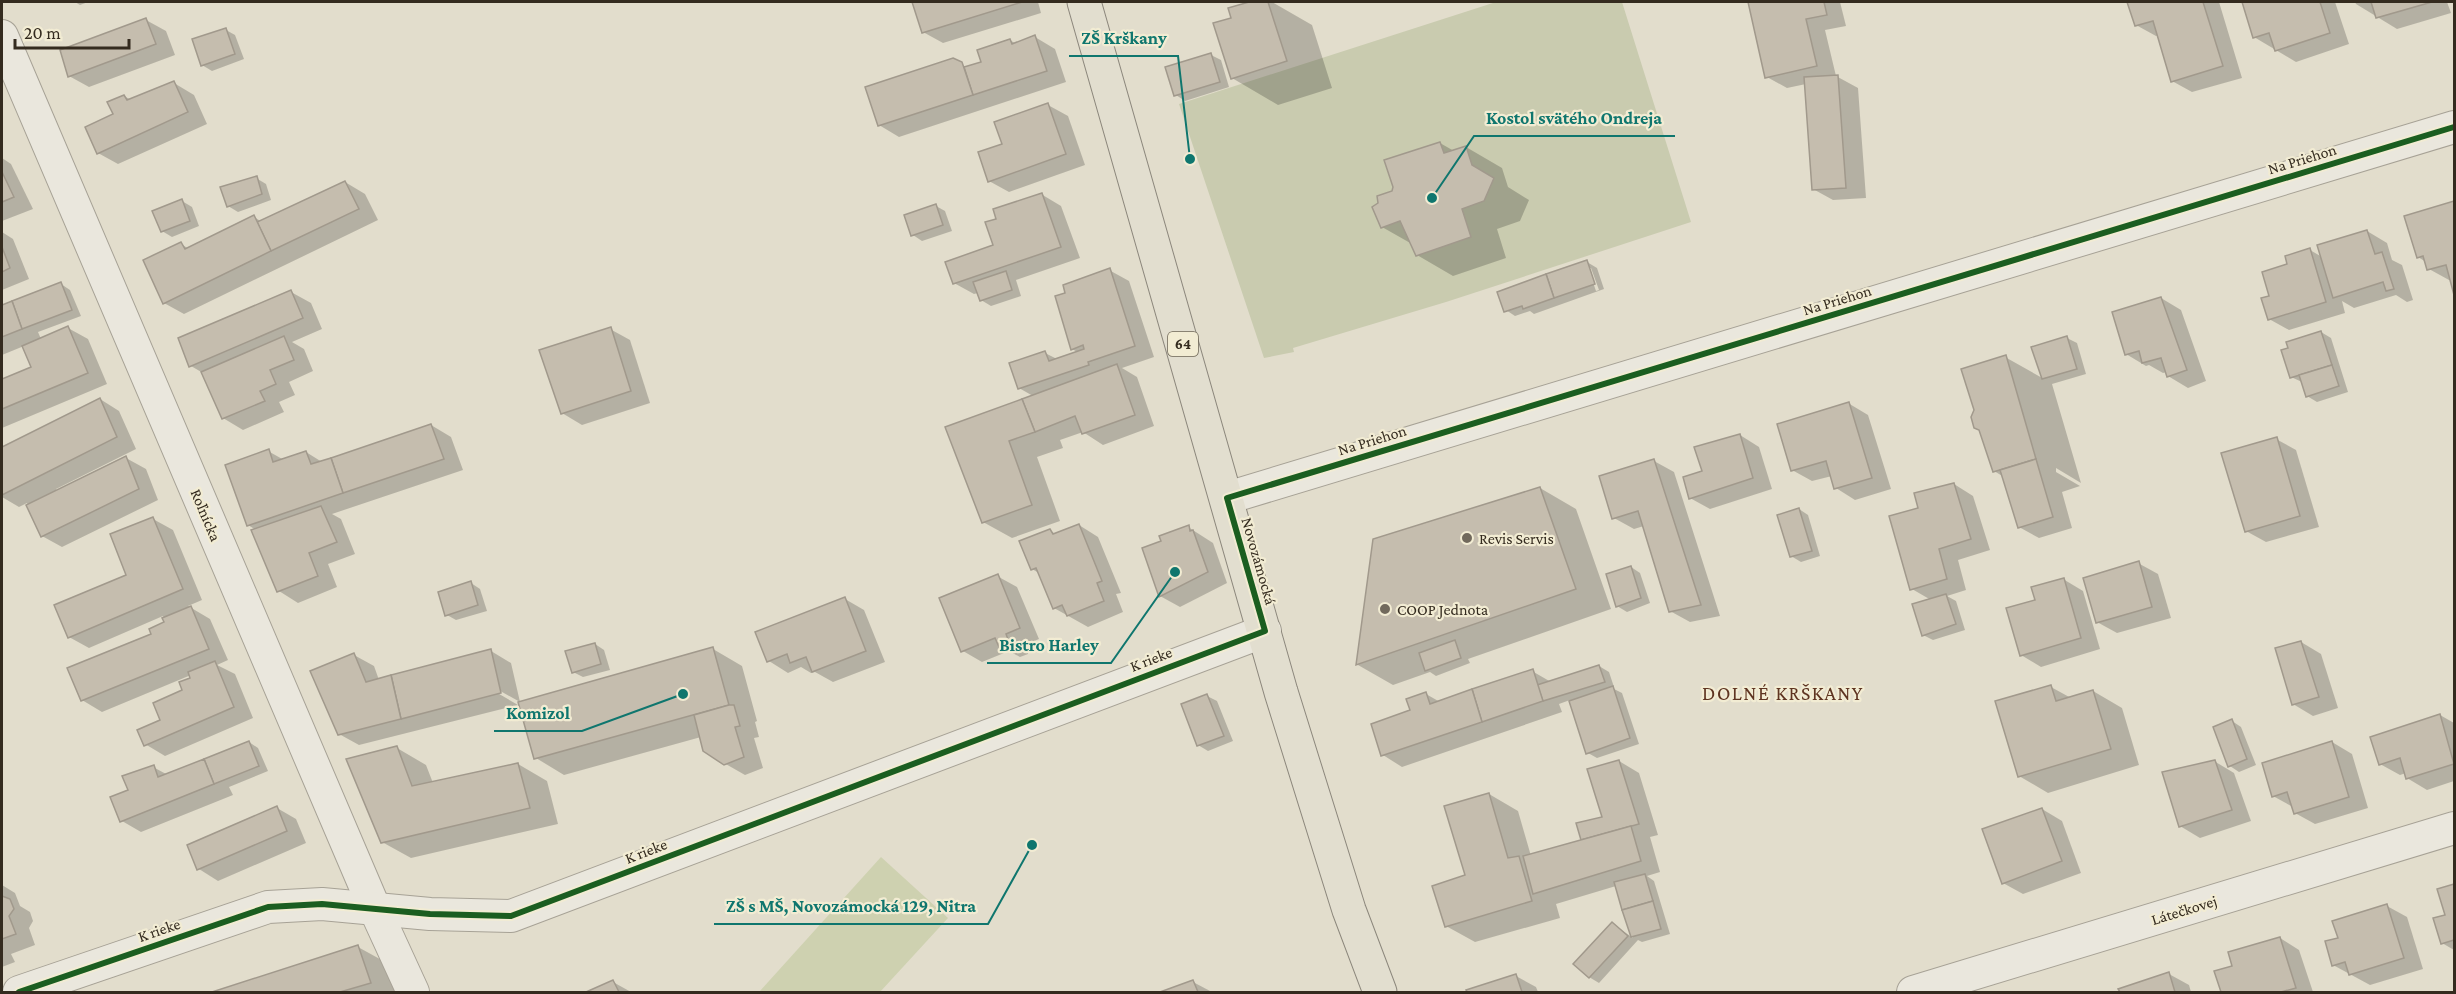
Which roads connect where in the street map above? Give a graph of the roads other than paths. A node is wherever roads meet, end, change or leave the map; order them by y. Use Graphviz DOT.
graph roads {
  1 [pos="1084,2"];
  2 [pos="2,36"];
  3 [pos="2454,127"];
  4 [pos="1227,498"];
  5 [pos="1264,631"];
  6 [pos="2454,828"];
  7 [pos="374,907"];
  8 [pos="19,993"];
  9 [pos="413,993"];
  10 [pos="1380,993"];
  11 [pos="1913,993"];
  1 -- 4 [label="main road, Novozámocká / 64"];
  2 -- 7 [label="street, Roľnícka"];
  3 -- 4 [label="street, Na Priehon"];
  4 -- 5 [label="main road, Novozámocká / 64"];
  5 -- 7 [label="street, K rieke"];
  5 -- 10 [label="main road, Novozámocká / 64"];
  6 -- 11 [label="street, Látečkovej"];
  7 -- 8 [label="street, K rieke"];
  7 -- 9 [label="street, Roľnícka"];
}
